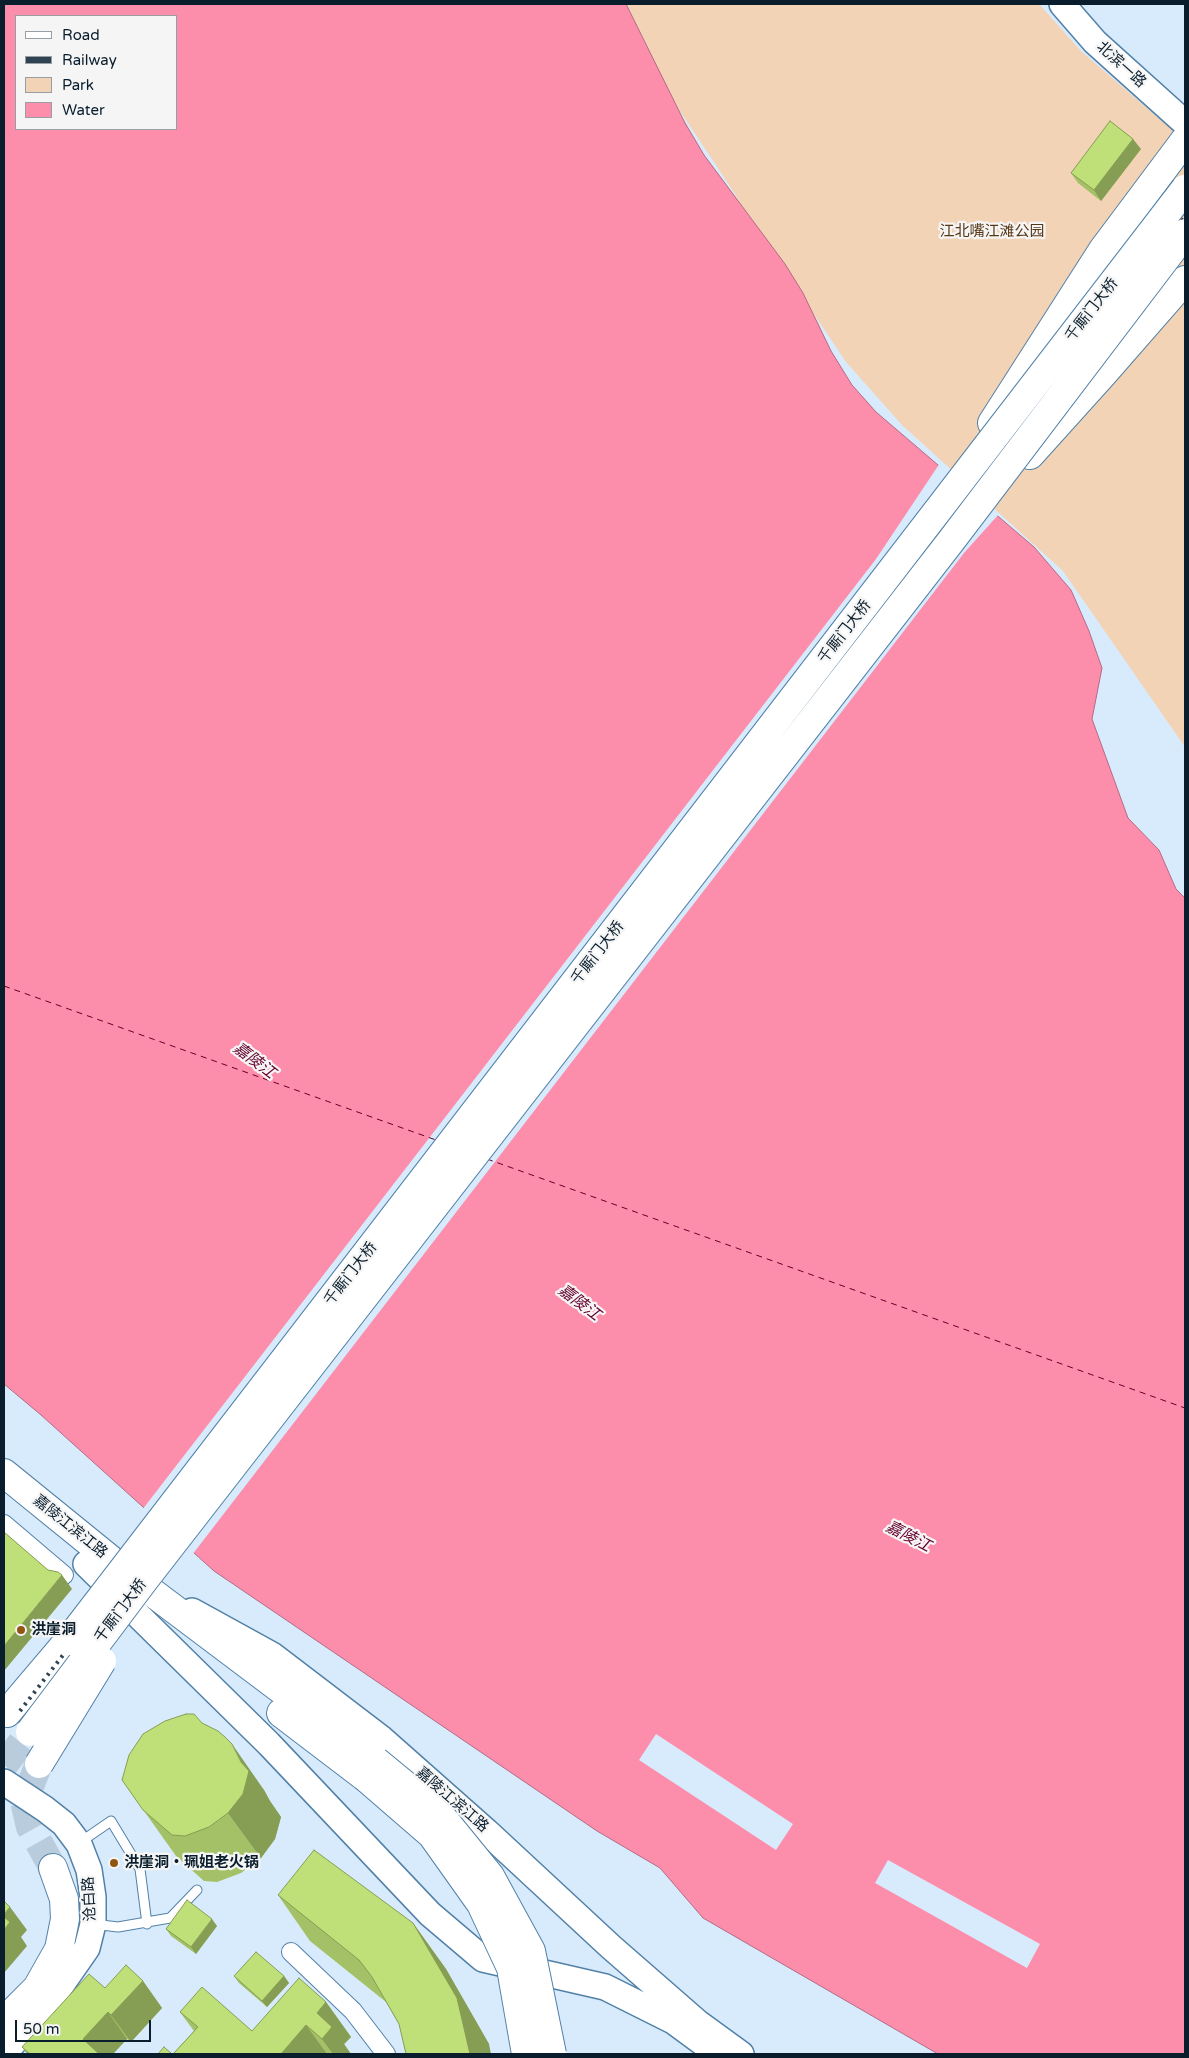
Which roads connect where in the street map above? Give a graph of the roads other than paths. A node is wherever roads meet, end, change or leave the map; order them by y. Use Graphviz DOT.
graph roads {
  1 [pos="1062,4"];
  2 [pos="1080,4"];
  3 [pos="1185,105"];
  4 [pos="1185,123"];
  5 [pos="1185,140"];
  6 [pos="1185,189"];
  7 [pos="1185,233"];
  8 [pos="1185,280"];
  9 [pos="928,524"];
  10 [pos="951,540"];
  11 [pos="4,1473"];
  12 [pos="4,1497"];
  13 [pos="4,1524"];
  14 [pos="75,1570"];
  15 [pos="141,1580"];
  16 [pos="7,1713"];
  17 [pos="30,1732"];
  18 [pos="39,1764"];
  19 [pos="4,1782"];
  20 [pos="79,1844"];
  21 [pos="54,1868"];
  22 [pos="197,1890"];
  23 [pos="93,1924"];
  24 [pos="147,1924"];
  25 [pos="611,1947"];
  26 [pos="291,1952"];
  27 [pos="605,1987"];
  28 [pos="4,2021"];
  29 [pos="4,2054"];
  30 [pos="386,2054"];
  31 [pos="526,2054"];
  32 [pos="552,2054"];
  33 [pos="718,2054"];
  34 [pos="741,2054"];
  1 -- 4 [label="main road, 北滨一路"];
  2 -- 3 [label="main road, 北滨一路"];
  5 -- 9 [label="main road, bridge"];
  6 -- 9 [label="main road, 千厮门大桥, bridge"];
  7 -- 10 [label="main road, 千厮门大桥, bridge"];
  8 -- 10 [label="main road, bridge"];
  9 -- 16 [label="main road, 千厮门大桥, bridge"];
  10 -- 15 [label="main road, 千厮门大桥, bridge"];
  11 -- 15 [label="main road, 嘉陵江滨江路"];
  12 -- 14 [label="main road, 嘉陵江滨江路"];
  13 -- 14 [label="street"];
  14 -- 27 [label="main road, 嘉陵江滨江路, bridge"];
  14 -- 31 [label="main road, 嘉陵江滨江路, bridge"];
  15 -- 17 [label="main road, 千厮门大桥, bridge"];
  15 -- 18 [label="main road, bridge"];
  15 -- 25 [label="main road, 嘉陵江滨江路"];
  15 -- 32 [label="main road, 嘉陵江滨江路, bridge"];
  19 -- 20 [label="main road, 沧白路"];
  20 -- 23 [label="main road, 沧白路"];
  20 -- 24 [label="lane"];
  21 -- 28 [label="main road"];
  22 -- 24 [label="lane"];
  23 -- 24 [label="lane"];
  23 -- 29 [label="main road, 沧白路"];
  25 -- 27 [label="main road"];
  25 -- 34 [label="main road, 嘉陵江滨江路"];
  26 -- 30 [label="street"];
  27 -- 33 [label="main road, 嘉陵江滨江路"];
}
